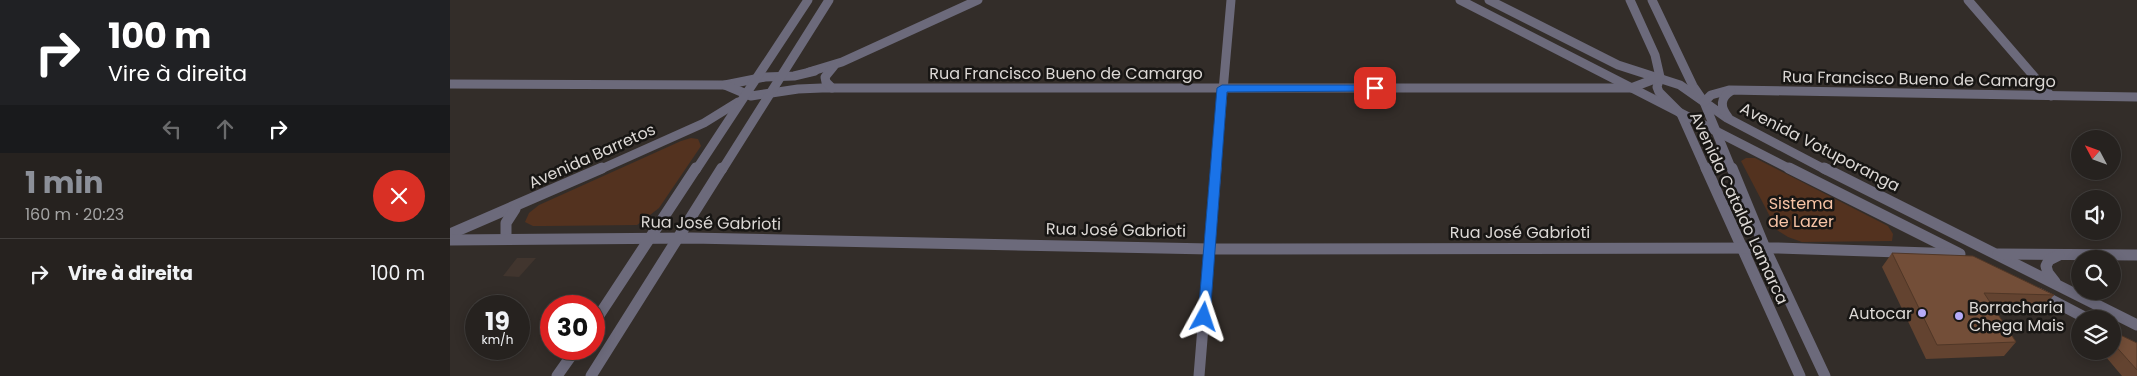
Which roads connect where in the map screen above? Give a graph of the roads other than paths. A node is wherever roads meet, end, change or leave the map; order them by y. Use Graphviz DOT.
graph roads {
  1 [pos="808,0"];
  2 [pos="829,0"];
  3 [pos="978,0"];
  4 [pos="1231,0"];
  5 [pos="1460,0"];
  6 [pos="1489,0"];
  7 [pos="1630,0"];
  8 [pos="1652,0"];
  9 [pos="1968,0"];
  10 [pos="1655,55"];
  11 [pos="842,62"];
  12 [pos="788,64"];
  13 [pos="1588,65"];
  14 [pos="1630,68"];
  15 [pos="815,71"];
  16 [pos="779,77"];
  17 [pos="1660,77"];
  18 [pos="756,78"];
  19 [pos="450,84"];
  20 [pos="725,85"];
  21 [pos="832,88"];
  22 [pos="1222,88"];
  23 [pos="1586,88"];
  24 [pos="1631,88"];
  25 [pos="1735,90"];
  26 [pos="770,94"];
  27 [pos="744,96"];
  28 [pos="2051,96"];
  29 [pos="2137,97"];
  30 [pos="1704,102"];
  31 [pos="1681,114"];
  32 [pos="1710,115"];
  33 [pos="1694,121"];
  34 [pos="1735,123"];
  35 [pos="1717,131"];
  36 [pos="1754,150"];
  37 [pos="1729,162"];
  38 [pos="517,207"];
  39 [pos="450,234"];
  40 [pos="651,238"];
  41 [pos="679,238"];
  42 [pos="506,239"];
  43 [pos="450,240"];
  44 [pos="1742,248"];
  45 [pos="1765,248"];
  46 [pos="1210,249"];
  47 [pos="1995,254"];
  48 [pos="2060,255"];
  49 [pos="2137,255"];
  50 [pos="1965,256"];
  51 [pos="2060,287"];
  52 [pos="2028,288"];
  53 [pos="605,307"];
  54 [pos="2071,310"];
  55 [pos="2137,325"];
  56 [pos="568,360"];
  57 [pos="557,376"];
  58 [pos="592,376"];
  59 [pos="1199,376"];
  60 [pos="1800,376"];
  61 [pos="1825,376"];
  1 -- 18 [label="street"];
  2 -- 12 [label="street"];
  3 -- 11 [label="street"];
  4 -- 22 [label="street"];
  5 -- 13 [label="street, Avenida Votuporanga"];
  6 -- 14 [label="street, Avenida Votuporanga"];
  7 -- 10 [label="street, Avenida Cataldo Lamarca"];
  8 -- 30 [label="street, Avenida Cataldo Lamarca"];
  9 -- 28 [label="street"];
  10 -- 14 [label="street"];
  10 -- 17 [label="street, Avenida Cataldo Lamarca"];
  11 -- 15 [label="street"];
  11 -- 21 [label="street"];
  12 -- 15 [label="street"];
  12 -- 16 [label="street"];
  13 -- 23 [label="street"];
  13 -- 24 [label="street, Avenida Votuporanga"];
  14 -- 17 [label="street, Avenida Votuporanga"];
  15 -- 16 [label="street"];
  16 -- 18 [label="street"];
  16 -- 26 [label="street"];
  17 -- 24 [label="street, Rua Francisco Bueno de Camargo"];
  17 -- 30 [label="street, Avenida Votuporanga"];
  17 -- 31 [label="street, Avenida Cataldo Lamarca"];
  18 -- 20 [label="street"];
  18 -- 27 [label="street"];
  19 -- 20 [label="street"];
  20 -- 27 [label="street"];
  21 -- 22 [label="street, Rua Francisco Bueno de Camargo"];
  21 -- 26 [label="street, Rua Francisco Bueno de Camargo"];
  22 -- 23 [label="street, Rua Francisco Bueno de Camargo"];
  22 -- 46 [label="street"];
  23 -- 24 [label="street, Rua Francisco Bueno de Camargo"];
  24 -- 31 [label="street, Avenida Votuporanga"];
  25 -- 28 [label="street, Rua Francisco Bueno de Camargo"];
  25 -- 30 [label="street, Rua Francisco Bueno de Camargo"];
  25 -- 34 [label="street"];
  26 -- 27 [label="street, Rua Francisco Bueno de Camargo"];
  26 -- 41 [label="street"];
  27 -- 38 [label="street, Avenida Barretos"];
  27 -- 40 [label="street"];
  28 -- 29 [label="street, Rua Francisco Bueno de Camargo"];
  30 -- 32 [label="street, Avenida Cataldo Lamarca"];
  30 -- 34 [label="street, Avenida Votuporanga"];
  31 -- 33 [label="street, Avenida Votuporanga"];
  31 -- 44 [label="street, Avenida Cataldo Lamarca"];
  32 -- 33 [label="street"];
  32 -- 35 [label="street, Avenida Cataldo Lamarca"];
  33 -- 35 [label="street, Avenida Votuporanga"];
  34 -- 47 [label="street, Avenida Votuporanga"];
  35 -- 36 [label="street, Avenida Votuporanga"];
  35 -- 37 [label="street, Avenida Cataldo Lamarca"];
  36 -- 37 [label="street"];
  36 -- 50 [label="street, Avenida Votuporanga"];
  37 -- 45 [label="street, Avenida Cataldo Lamarca"];
  38 -- 39 [label="street, Avenida Barretos"];
  38 -- 42 [label="street"];
  40 -- 41 [label="street, Rua José Gabrioti"];
  40 -- 42 [label="street, Rua José Gabrioti"];
  40 -- 53 [label="street"];
  41 -- 46 [label="street, Rua José Gabrioti"];
  41 -- 58 [label="street"];
  42 -- 43 [label="street, Rua José Gabrioti"];
  44 -- 45 [label="street, Rua José Gabrioti"];
  44 -- 46 [label="street, Rua José Gabrioti"];
  44 -- 60 [label="street, Avenida Cataldo Lamarca"];
  45 -- 50 [label="street, Rua José Gabrioti"];
  45 -- 61 [label="street, Avenida Cataldo Lamarca"];
  46 -- 59 [label="street"];
  47 -- 48 [label="street"];
  47 -- 51 [label="street, Avenida Votuporanga"];
  48 -- 49 [label="street"];
  48 -- 51 [label="street"];
  51 -- 55 [label="street, Avenida Votuporanga"];
  52 -- 54 [label="street"];
  56 -- 57 [label="street"];
}
